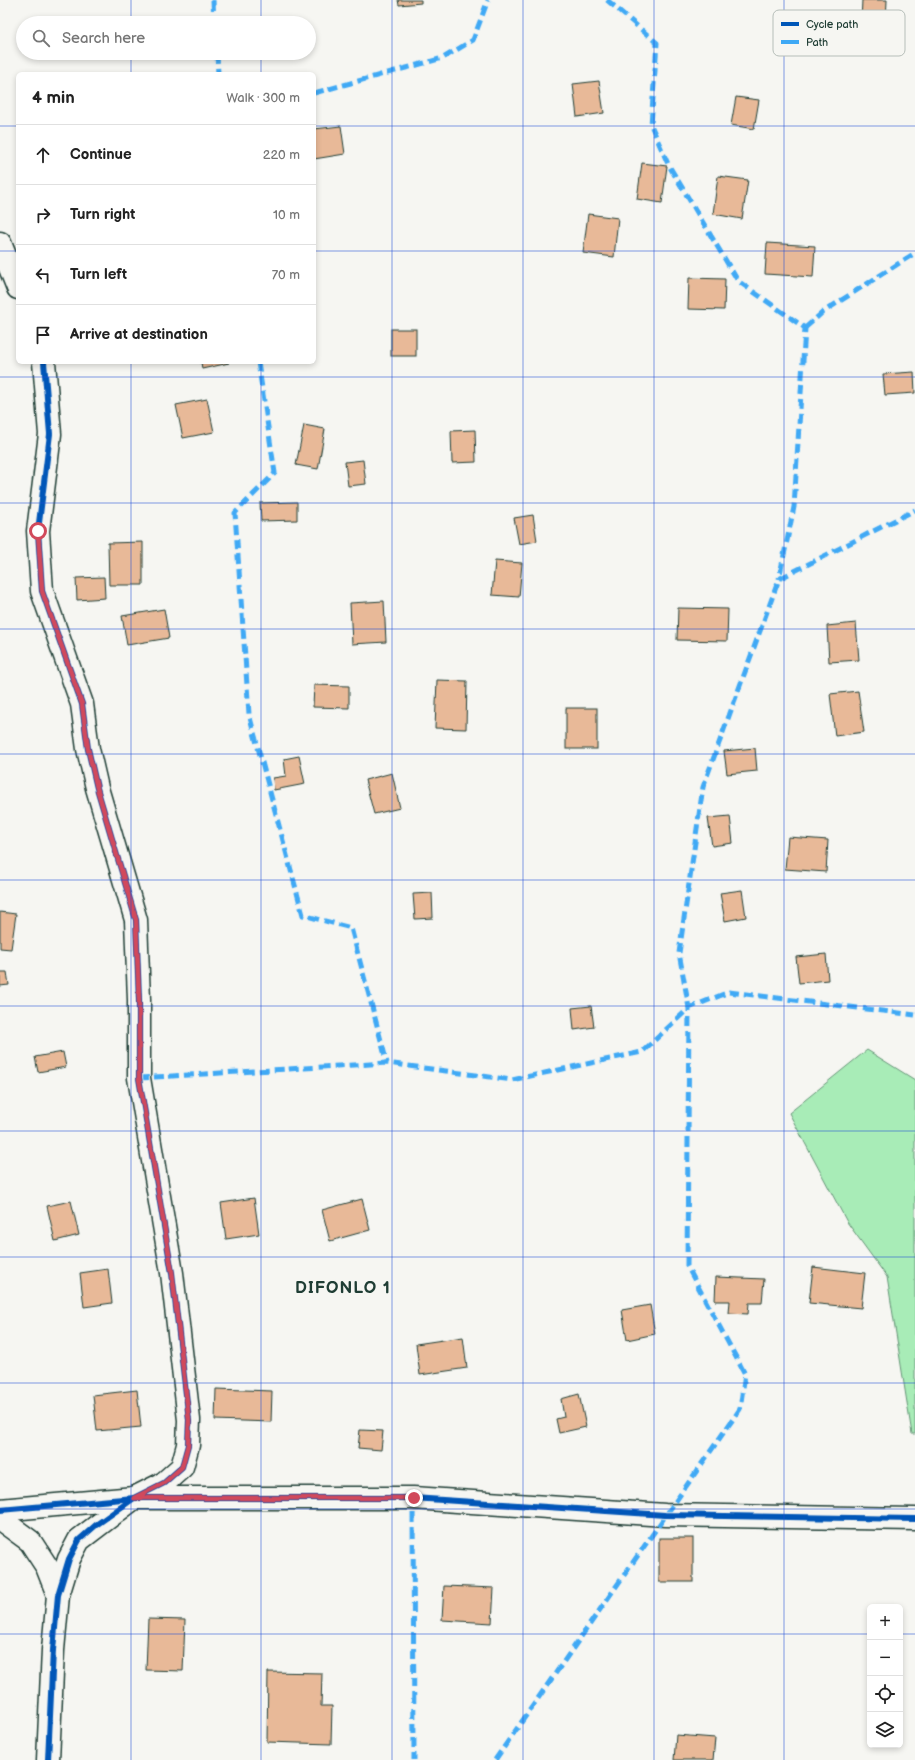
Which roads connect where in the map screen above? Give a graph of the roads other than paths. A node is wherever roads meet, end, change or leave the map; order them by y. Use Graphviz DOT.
graph roads {
  1 [pos="0,243"];
  2 [pos="16,283"];
  3 [pos="44,364"];
  4 [pos="134,1498"];
  5 [pos="0,1510"];
  6 [pos="0,1519"];
  7 [pos="915,1519"];
  8 [pos="58,1595"];
  9 [pos="48,1760"];
  1 -- 2 [label="street"];
  3 -- 4 [label="street"];
  4 -- 5 [label="street"];
  4 -- 7 [label="street"];
  4 -- 8 [label="street"];
  6 -- 8 [label="street"];
  8 -- 9 [label="street"];
}
